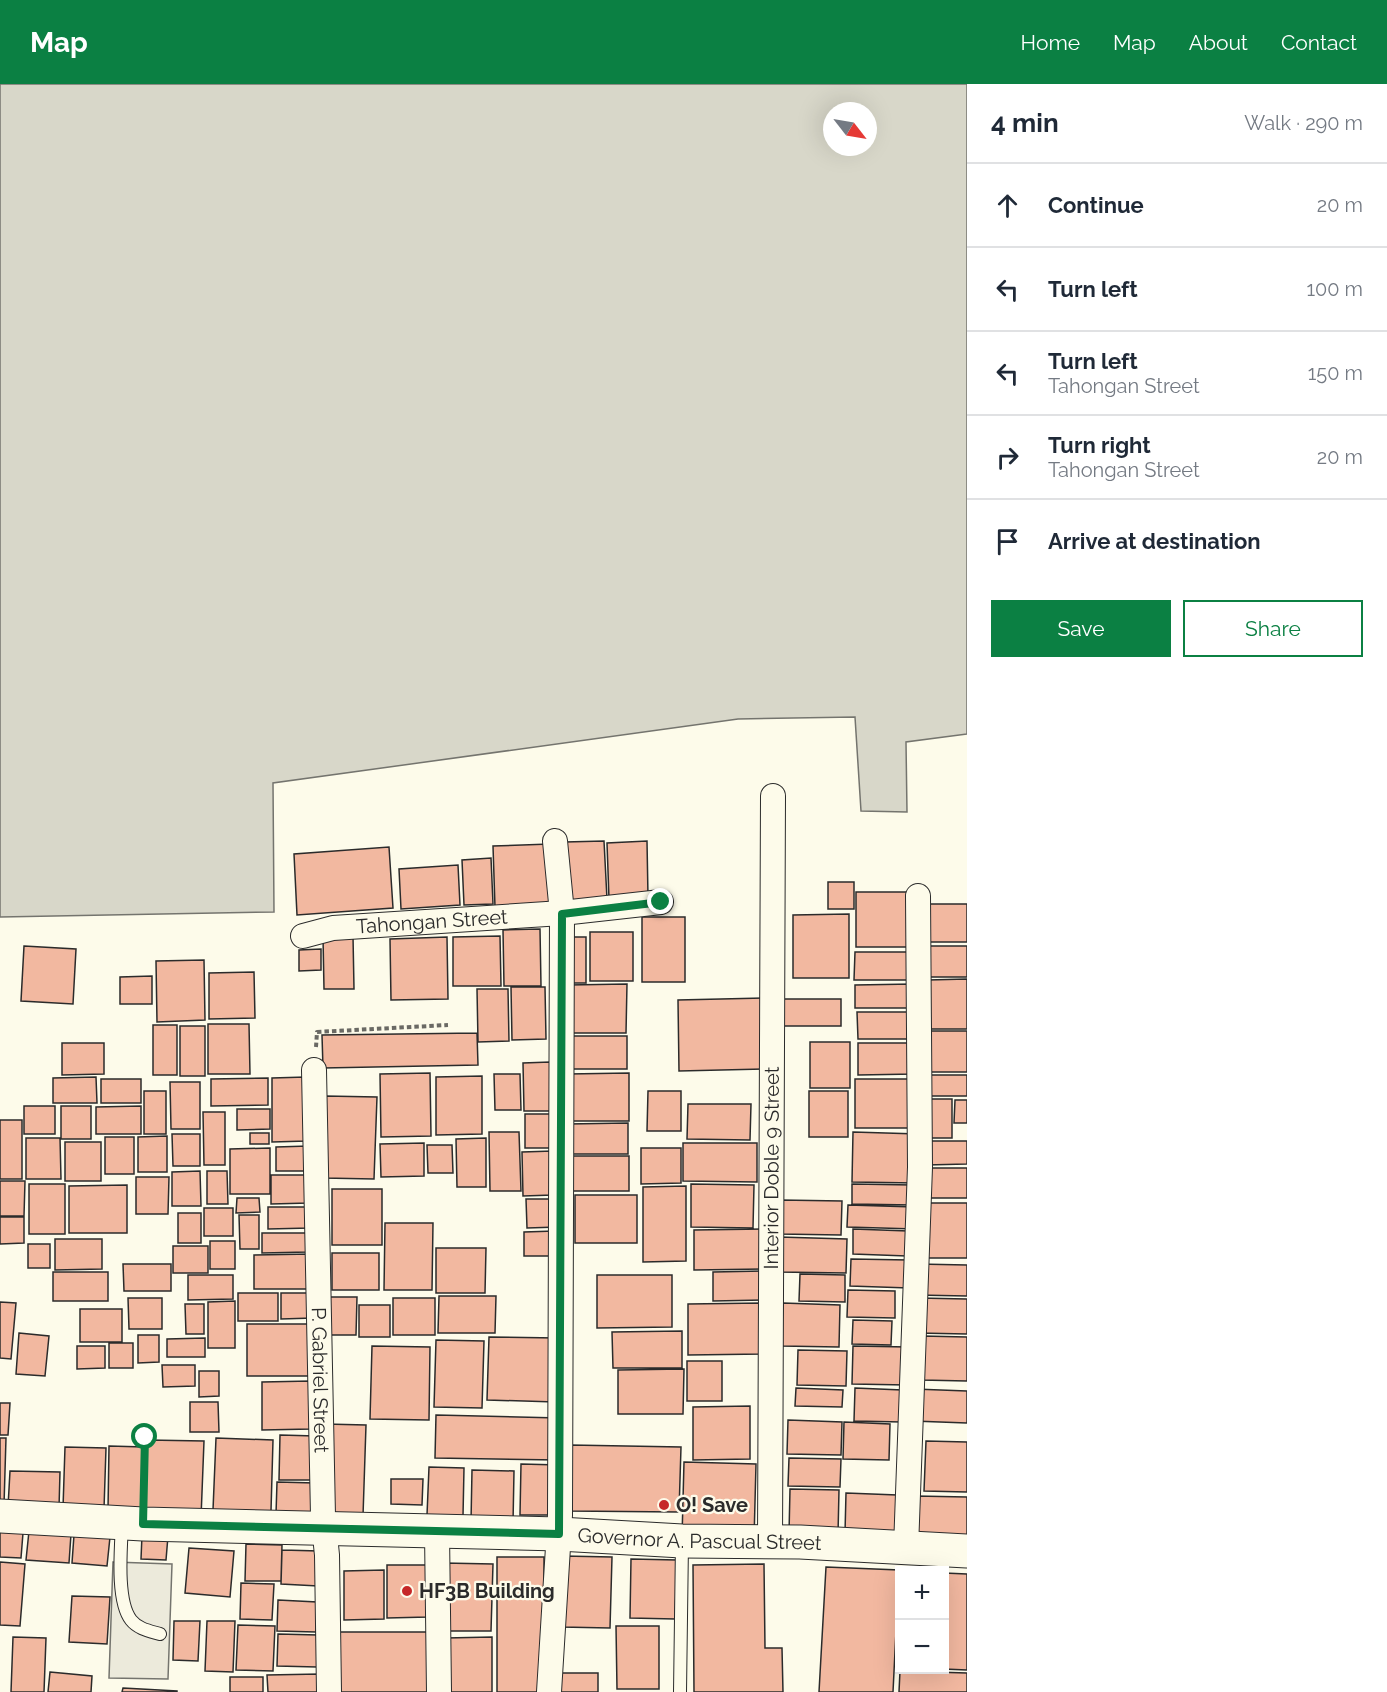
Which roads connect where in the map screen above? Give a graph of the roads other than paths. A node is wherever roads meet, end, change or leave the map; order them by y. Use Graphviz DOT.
graph roads {
  1 [pos="773,796"];
  2 [pos="555,841"];
  3 [pos="918,896"];
  4 [pos="661,902"];
  5 [pos="562,914"];
  6 [pos="303,936"];
  7 [pos="314,1070"];
  8 [pos="0,1516"];
  9 [pos="133,1524"];
  10 [pos="324,1529"];
  11 [pos="437,1532"];
  12 [pos="559,1534"];
  13 [pos="682,1541"];
  14 [pos="770,1542"];
  15 [pos="906,1548"];
  16 [pos="967,1551"];
  17 [pos="160,1634"];
  18 [pos="329,1692"];
  19 [pos="439,1692"];
  20 [pos="549,1692"];
  21 [pos="680,1692"];
  1 -- 14 [label="street, Interior Doble 9 Street"];
  2 -- 5 [label="street"];
  3 -- 15 [label="street"];
  4 -- 5 [label="street, Tahongan Street"];
  5 -- 6 [label="street, Tahongan Street"];
  5 -- 12 [label="street"];
  7 -- 10 [label="street, P. Gabriel Street"];
  8 -- 9 [label="main road, Governor A. Pascual Street"];
  9 -- 10 [label="main road, Governor A. Pascual Street"];
  9 -- 17 [label="lane"];
  10 -- 11 [label="main road, Governor A. Pascual Street"];
  10 -- 18 [label="street, P. Gabriel Street"];
  11 -- 12 [label="main road, Governor A. Pascual Street"];
  11 -- 19 [label="street"];
  12 -- 13 [label="main road, Governor A. Pascual Street"];
  12 -- 20 [label="street"];
  13 -- 14 [label="main road, Governor A. Pascual Street"];
  13 -- 21 [label="lane"];
  14 -- 15 [label="main road, Governor A. Pascual Street"];
  15 -- 16 [label="main road, Governor A. Pascual Street"];
}
